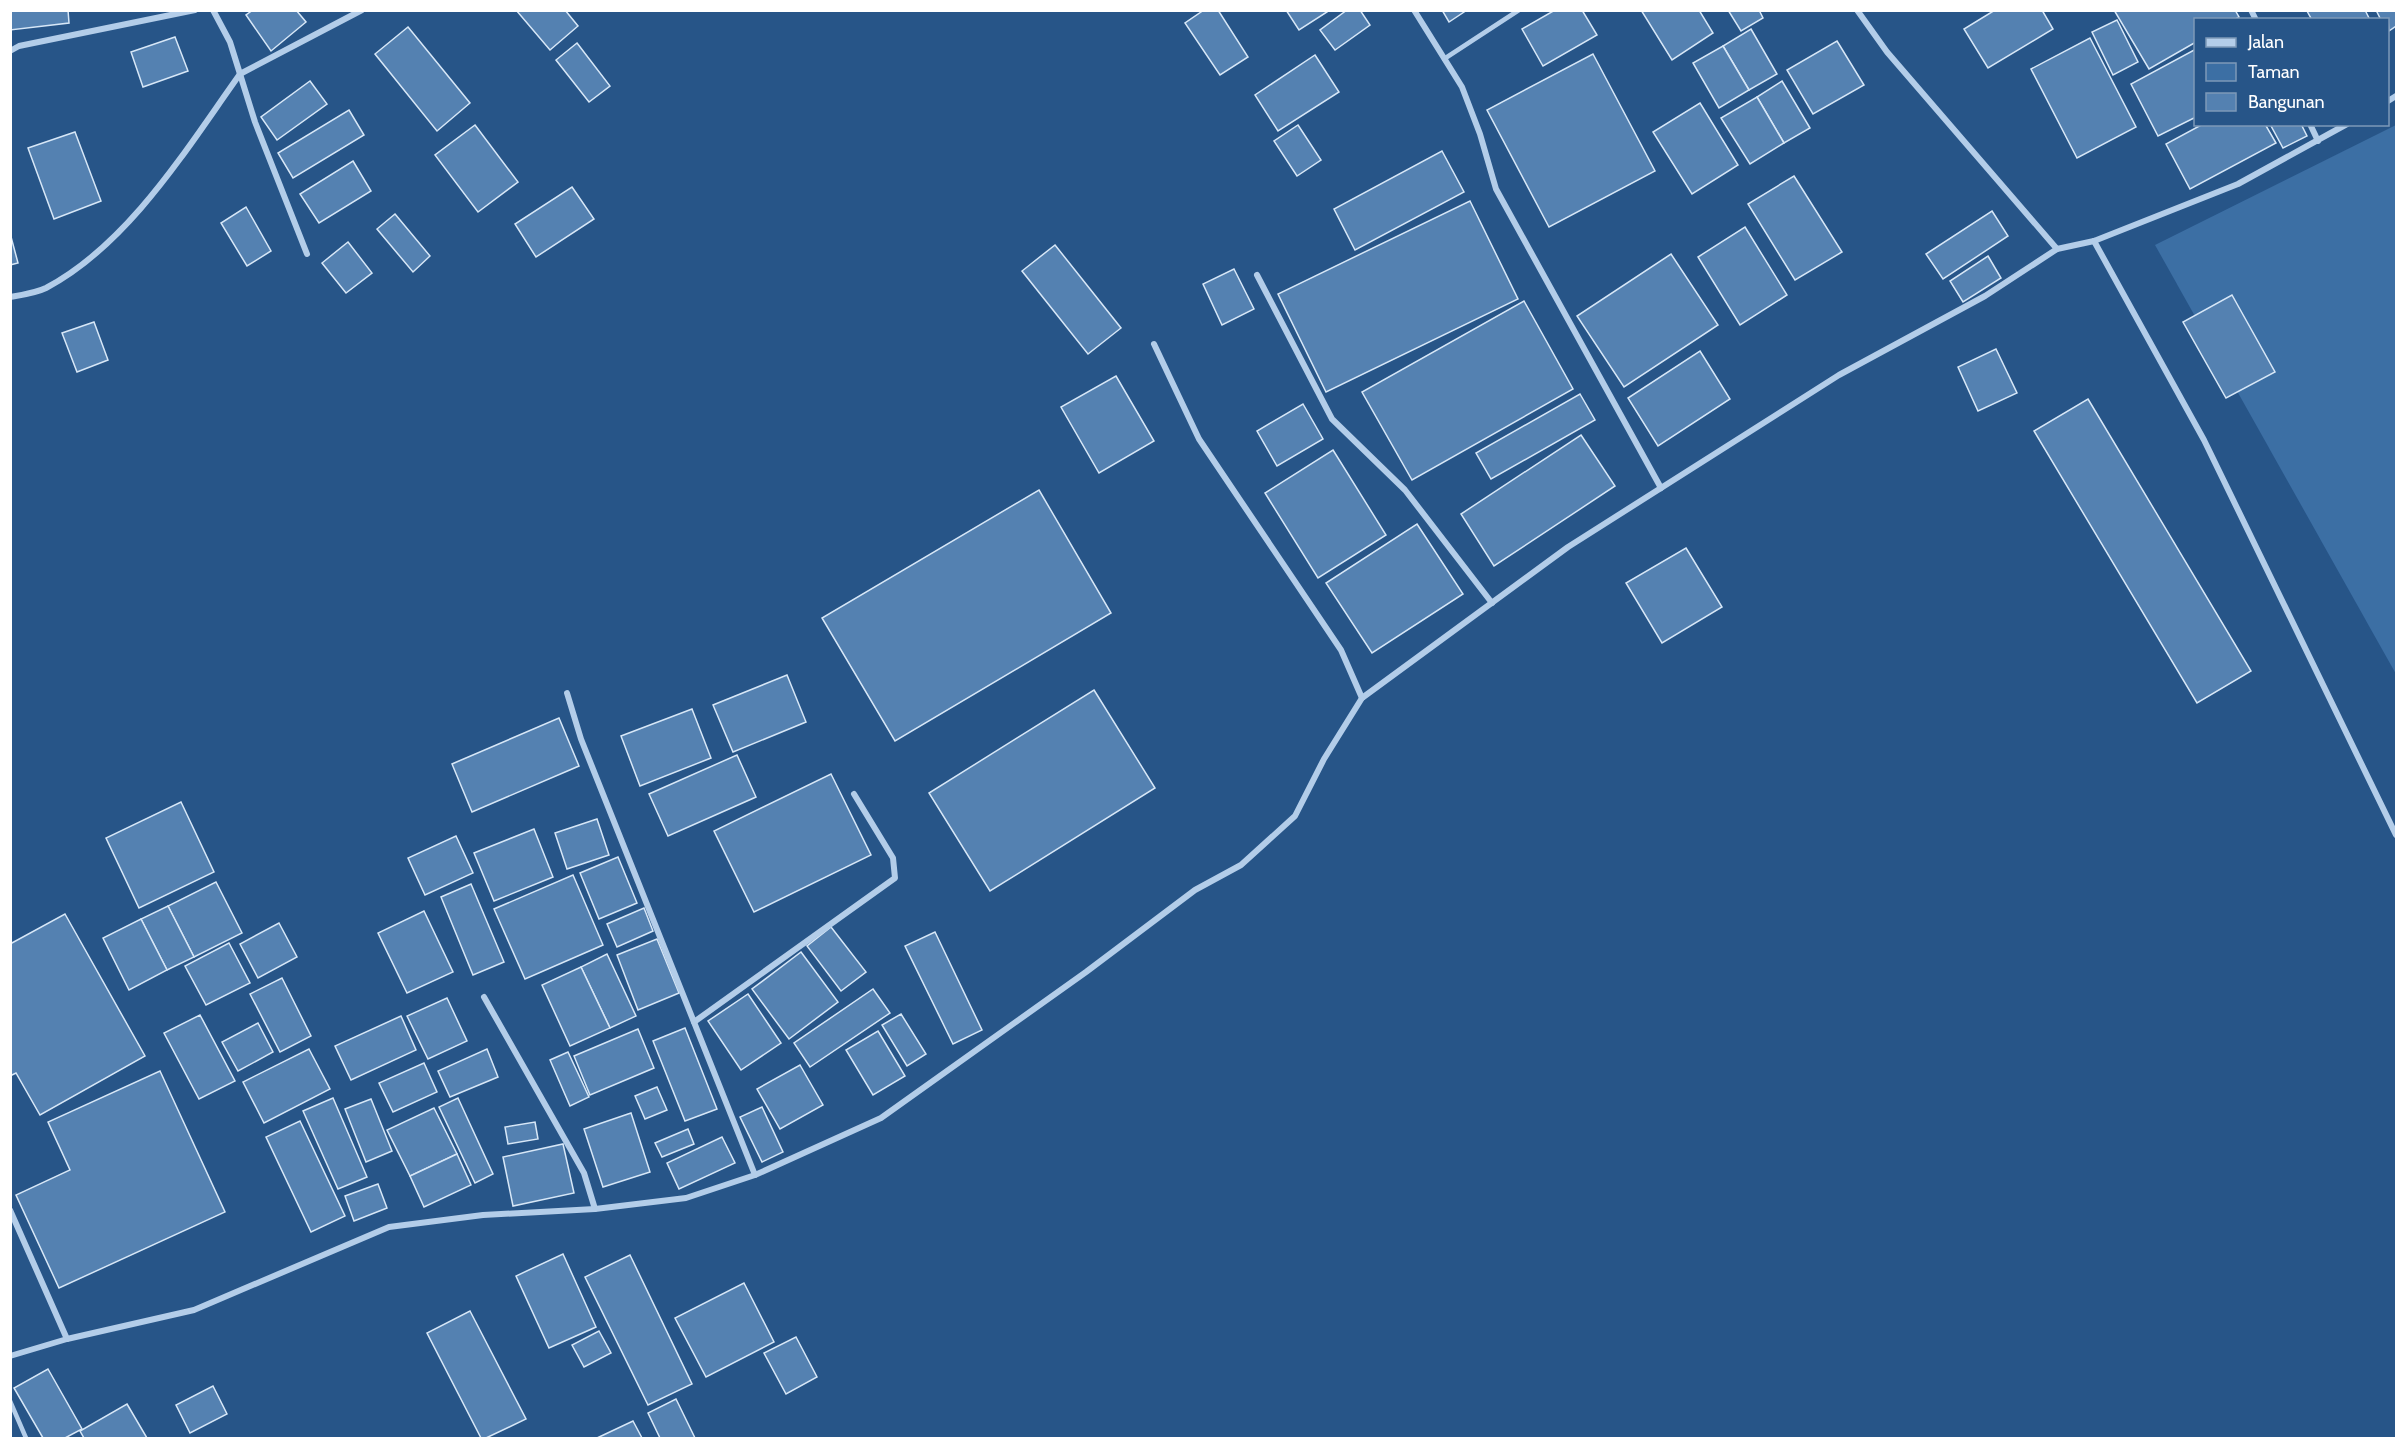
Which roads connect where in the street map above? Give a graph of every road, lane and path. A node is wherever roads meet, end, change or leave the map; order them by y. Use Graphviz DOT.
graph roads {
  1 [pos="195,10"];
  2 [pos="213,10"];
  3 [pos="362,10"];
  4 [pos="1414,10"];
  5 [pos="1519,10"];
  6 [pos="1857,10"];
  7 [pos="10,51"];
  8 [pos="1444,59"];
  9 [pos="240,74"];
  10 [pos="2311,126"];
  11 [pos="2344,126"];
  12 [pos="2318,141"];
  13 [pos="2094,242"];
  14 [pos="2057,249"];
  15 [pos="307,254"];
  16 [pos="1257,275"];
  17 [pos="10,297"];
  18 [pos="1154,344"];
  19 [pos="1662,488"];
  20 [pos="1492,603"];
  21 [pos="567,693"];
  22 [pos="1362,698"];
  23 [pos="854,794"];
  24 [pos="2397,835"];
  25 [pos="484,997"];
  26 [pos="694,1022"];
  27 [pos="755,1174"];
  28 [pos="596,1209"];
  29 [pos="10,1210"];
  30 [pos="67,1339"];
  31 [pos="10,1356"];
  32 [pos="10,1401"];
  33 [pos="26,1438"];
  1 -- 7 [label="street"];
  2 -- 9 [label="street"];
  3 -- 9 [label="street"];
  4 -- 8 [label="street"];
  5 -- 8 [label="lane"];
  6 -- 14 [label="street"];
  8 -- 19 [label="street"];
  9 -- 15 [label="street"];
  9 -- 17 [label="street"];
  10 -- 12 [label="street"];
  11 -- 12 [label="street"];
  12 -- 13 [label="street"];
  13 -- 14 [label="street"];
  13 -- 24 [label="street"];
  14 -- 19 [label="street"];
  16 -- 20 [label="street"];
  18 -- 22 [label="street"];
  19 -- 20 [label="street"];
  20 -- 22 [label="street"];
  21 -- 26 [label="street"];
  22 -- 27 [label="street"];
  23 -- 26 [label="street"];
  25 -- 28 [label="street"];
  26 -- 27 [label="street"];
  27 -- 28 [label="street"];
  28 -- 30 [label="street"];
  29 -- 30 [label="street"];
  30 -- 31 [label="street"];
  32 -- 33 [label="lane"];
}
